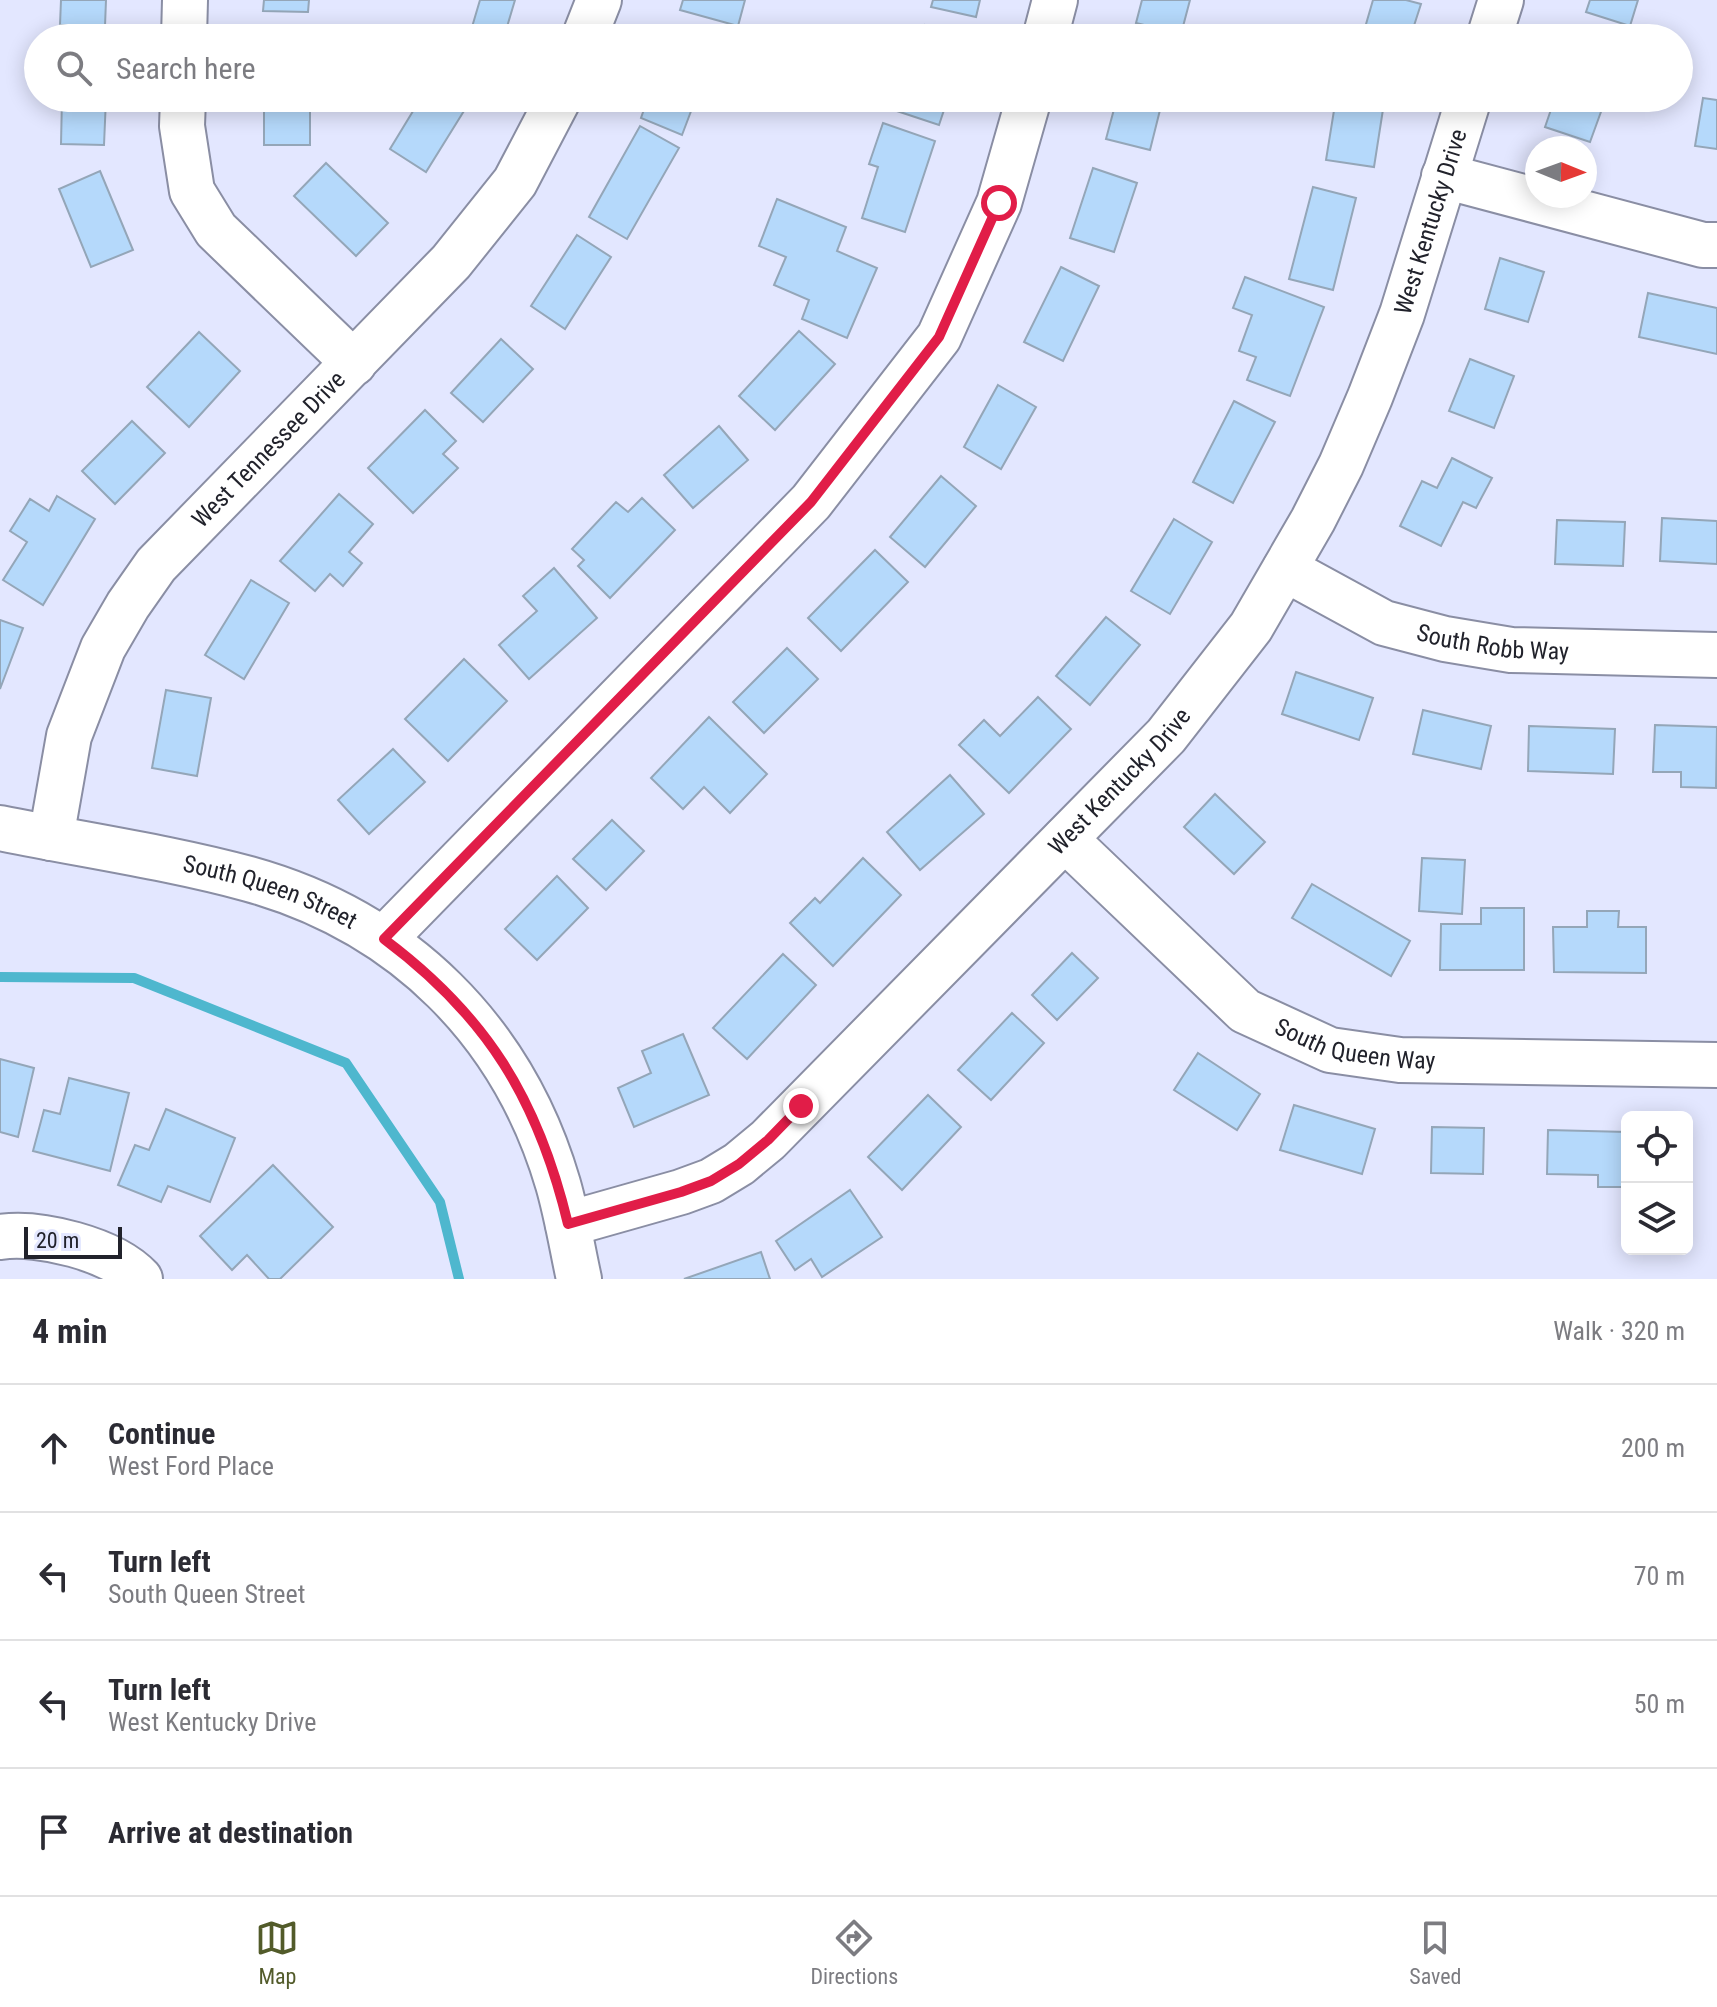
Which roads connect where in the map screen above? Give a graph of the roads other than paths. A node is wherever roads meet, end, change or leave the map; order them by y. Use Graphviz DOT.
graph roads {
  1 [pos="185,0"];
  2 [pos="599,0"];
  3 [pos="1055,0"];
  4 [pos="1501,0"];
  5 [pos="184,24"];
  6 [pos="590,24"];
  7 [pos="1049,24"];
  8 [pos="1493,24"];
  9 [pos="182,112"];
  10 [pos="552,112"];
  11 [pos="1025,112"];
  12 [pos="1465,112"];
  13 [pos="1444,176"];
  14 [pos="1717,245"];
  15 [pos="354,363"];
  16 [pos="1285,569"];
  17 [pos="1717,655"];
  18 [pos="0,828"];
  19 [pos="51,838"];
  20 [pos="1065,839"];
  21 [pos="384,939"];
  22 [pos="1717,1065"];
  23 [pos="568,1224"];
  24 [pos="0,1237"];
  25 [pos="140,1279"];
  26 [pos="579,1279"];
  1 -- 5 [label="street"];
  2 -- 6 [label="street"];
  3 -- 7 [label="street"];
  4 -- 8 [label="street"];
  9 -- 15 [label="street"];
  10 -- 15 [label="street, West Tennessee Drive"];
  11 -- 21 [label="street"];
  12 -- 13 [label="street, West Kentucky Drive"];
  13 -- 14 [label="street"];
  13 -- 16 [label="street, West Kentucky Drive"];
  15 -- 19 [label="street, West Tennessee Drive"];
  16 -- 17 [label="street, South Robb Way"];
  16 -- 20 [label="street, West Kentucky Drive"];
  18 -- 19 [label="street, South Queen Street"];
  19 -- 21 [label="street, South Queen Street"];
  20 -- 22 [label="street, South Queen Way"];
  20 -- 23 [label="street, West Kentucky Drive"];
  21 -- 23 [label="street, South Queen Street"];
  23 -- 26 [label="street"];
  24 -- 25 [label="street"];
}
